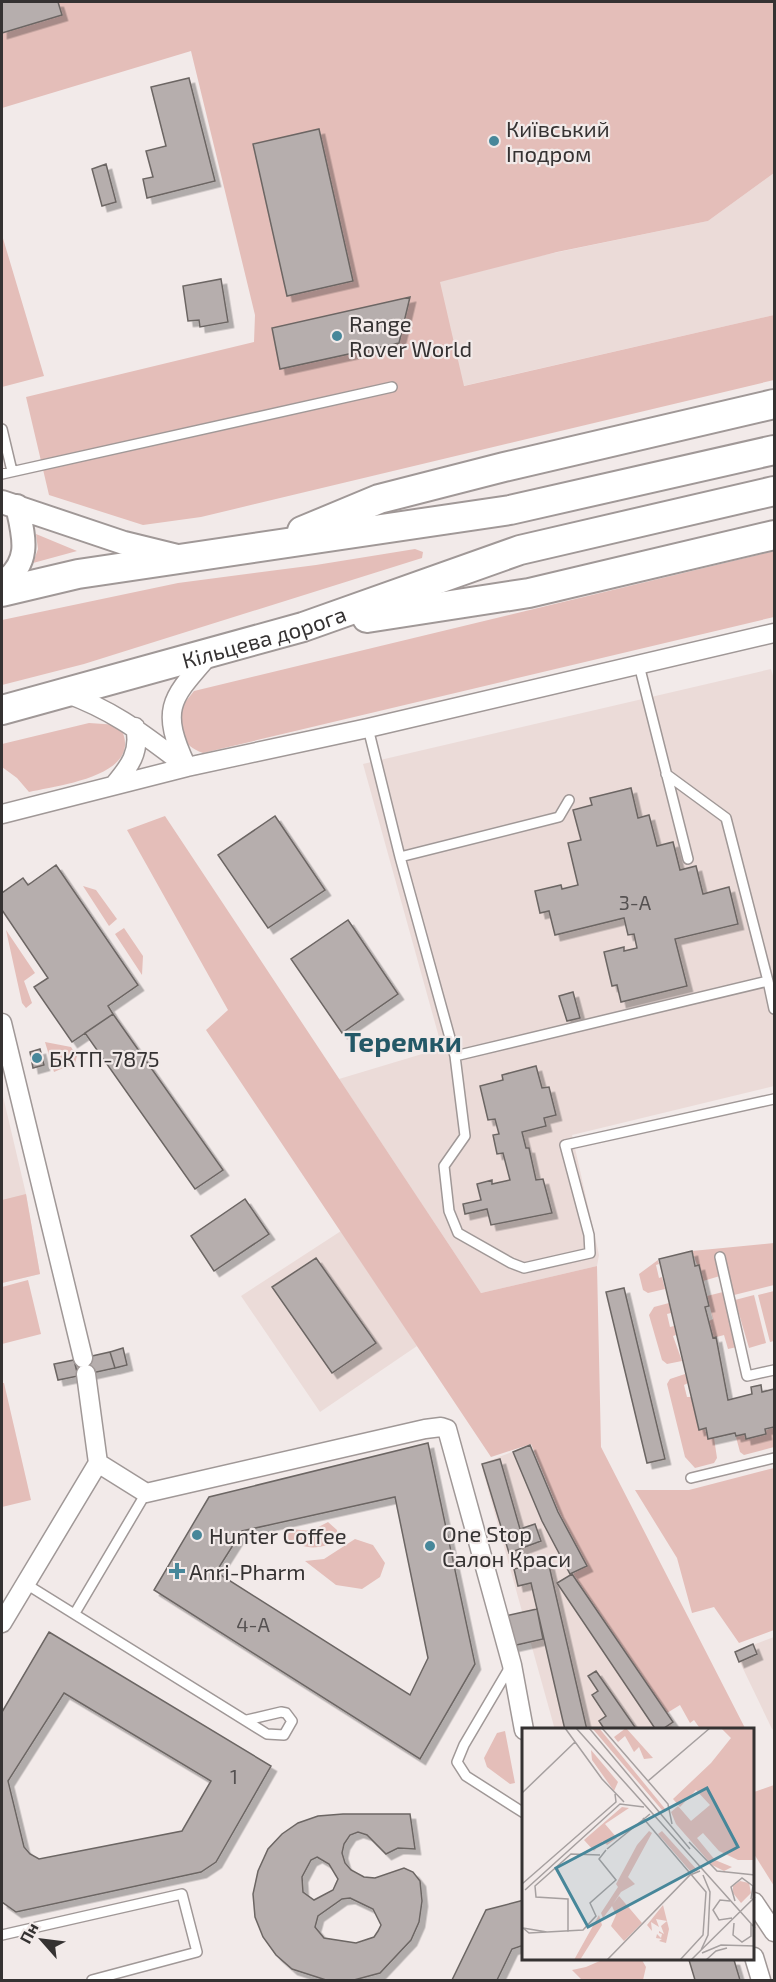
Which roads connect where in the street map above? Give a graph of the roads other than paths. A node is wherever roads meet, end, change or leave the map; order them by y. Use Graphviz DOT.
graph roads {
  1 [pos="393,387"];
  2 [pos="774,404"];
  3 [pos="2,429"];
  4 [pos="774,450"];
  5 [pos="12,471"];
  6 [pos="2,474"];
  7 [pos="774,491"];
  8 [pos="9,504"];
  9 [pos="774,535"];
  10 [pos="262,548"];
  11 [pos="185,557"];
  12 [pos="2,583"];
  13 [pos="2,592"];
  14 [pos="303,627"];
  15 [pos="774,633"];
  16 [pos="211,653"];
  17 [pos="639,665"];
  18 [pos="65,693"];
  19 [pos="2,710"];
  20 [pos="135,727"];
  21 [pos="368,728"];
  22 [pos="187,767"];
  23 [pos="666,774"];
  24 [pos="114,785"];
  25 [pos="569,801"];
  26 [pos="2,814"];
  27 [pos="400,857"];
  28 [pos="688,860"];
  29 [pos="768,981"];
  30 [pos="774,1009"];
  31 [pos="2,1023"];
  32 [pos="455,1056"];
  33 [pos="774,1099"];
  34 [pos="720,1257"];
  35 [pos="774,1370"];
  36 [pos="774,1458"];
  37 [pos="98,1463"];
  38 [pos="691,1478"];
  39 [pos="147,1493"];
  40 [pos="26,1584"];
  41 [pos="75,1613"];
  42 [pos="2,1623"];
  43 [pos="512,1665"];
  44 [pos="247,1720"];
  45 [pos="524,1728"];
  46 [pos="522,1811"];
  47 [pos="755,1905"];
  48 [pos="774,1932"];
  49 [pos="2,1935"];
  50 [pos="754,1961"];
  51 [pos="92,1980"];
  52 [pos="762,1980"];
  1 -- 5 [label="lane"];
  2 -- 10 [label="highway"];
  3 -- 5 [label="lane"];
  4 -- 10 [label="highway"];
  5 -- 6 [label="lane"];
  7 -- 14 [label="highway, Кільцева дорога"];
  8 -- 11 [label="street"];
  8 -- 12 [label="street"];
  9 -- 14 [label="highway"];
  10 -- 11 [label="highway"];
  11 -- 13 [label="highway"];
  14 -- 16 [label="highway, Кільцева дорога"];
  15 -- 17 [label="street"];
  16 -- 18 [label="highway, Кільцева дорога"];
  16 -- 22 [label="street"];
  17 -- 21 [label="street"];
  17 -- 23 [label="lane"];
  18 -- 19 [label="highway, Кільцева дорога"];
  18 -- 20 [label="street"];
  20 -- 22 [label="street"];
  20 -- 24 [label="street"];
  21 -- 22 [label="street"];
  21 -- 27 [label="lane"];
  22 -- 24 [label="street"];
  23 -- 28 [label="lane"];
  23 -- 29 [label="lane"];
  24 -- 26 [label="street"];
  25 -- 27 [label="lane"];
  27 -- 32 [label="lane"];
  29 -- 30 [label="lane"];
  29 -- 32 [label="lane"];
  31 -- 37 [label="street"];
  32 -- 33 [label="lane"];
  34 -- 35 [label="lane"];
  36 -- 38 [label="lane"];
  37 -- 39 [label="street"];
  37 -- 40 [label="street"];
  39 -- 41 [label="lane"];
  39 -- 43 [label="street"];
  40 -- 41 [label="lane"];
  40 -- 42 [label="street"];
  41 -- 44 [label="lane"];
  43 -- 45 [label="street"];
  43 -- 46 [label="lane"];
  47 -- 48 [label="street"];
  49 -- 51 [label="lane"];
  50 -- 52 [label="street"];
}
